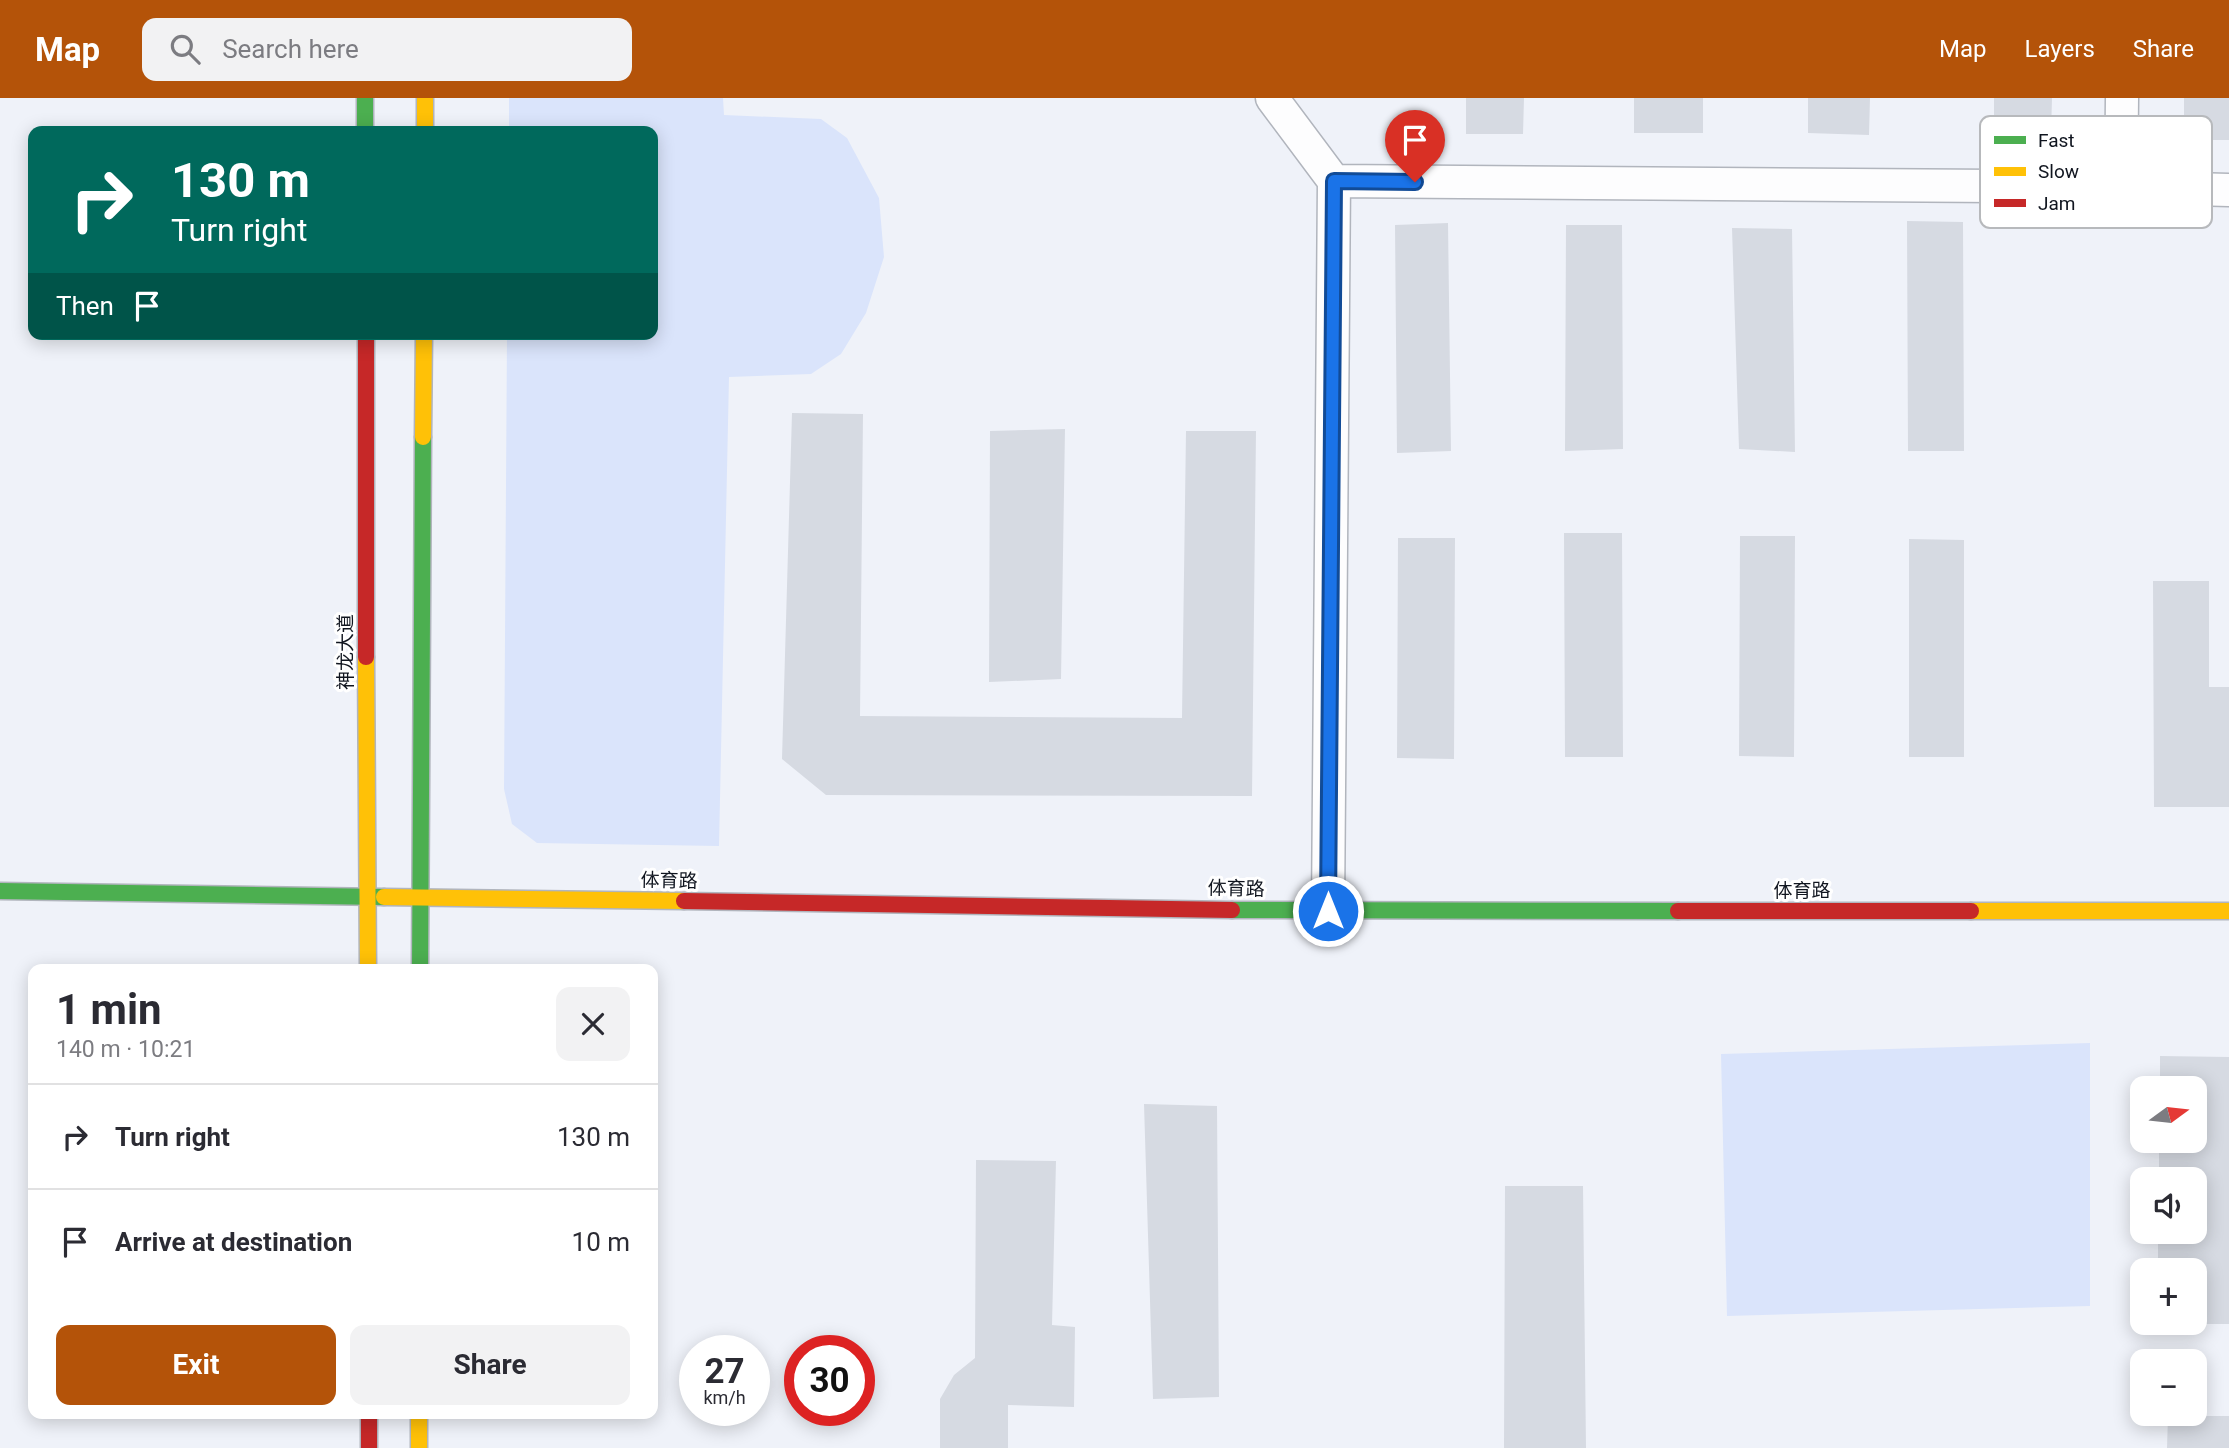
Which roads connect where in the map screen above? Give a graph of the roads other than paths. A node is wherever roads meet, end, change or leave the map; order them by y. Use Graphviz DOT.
graph roads {
  1 [pos="365,98"];
  2 [pos="425,98"];
  3 [pos="1272,98"];
  4 [pos="2122,98"];
  5 [pos="2122,116"];
  6 [pos="365,126"];
  7 [pos="425,126"];
  8 [pos="1334,181"];
  9 [pos="1980,186"];
  10 [pos="366,340"];
  11 [pos="424,340"];
  12 [pos="0,891"];
  13 [pos="368,897"];
  14 [pos="420,898"];
  15 [pos="1328,911"];
  16 [pos="2229,911"];
  17 [pos="368,964"];
  18 [pos="420,964"];
  19 [pos="369,1419"];
  20 [pos="419,1419"];
  21 [pos="369,1448"];
  22 [pos="419,1448"];
  1 -- 6 [label="street"];
  2 -- 7 [label="street"];
  3 -- 8 [label="street"];
  4 -- 5 [label="street"];
  8 -- 9 [label="street"];
  8 -- 15 [label="street"];
  10 -- 13 [label="street, 神龙大道"];
  11 -- 14 [label="street"];
  12 -- 13 [label="street, 体育路"];
  13 -- 14 [label="street, 体育路"];
  13 -- 17 [label="street, 神龙大道"];
  14 -- 15 [label="street, 体育路"];
  14 -- 18 [label="street"];
  15 -- 16 [label="street, 体育路"];
  19 -- 21 [label="street"];
  20 -- 22 [label="street"];
}
